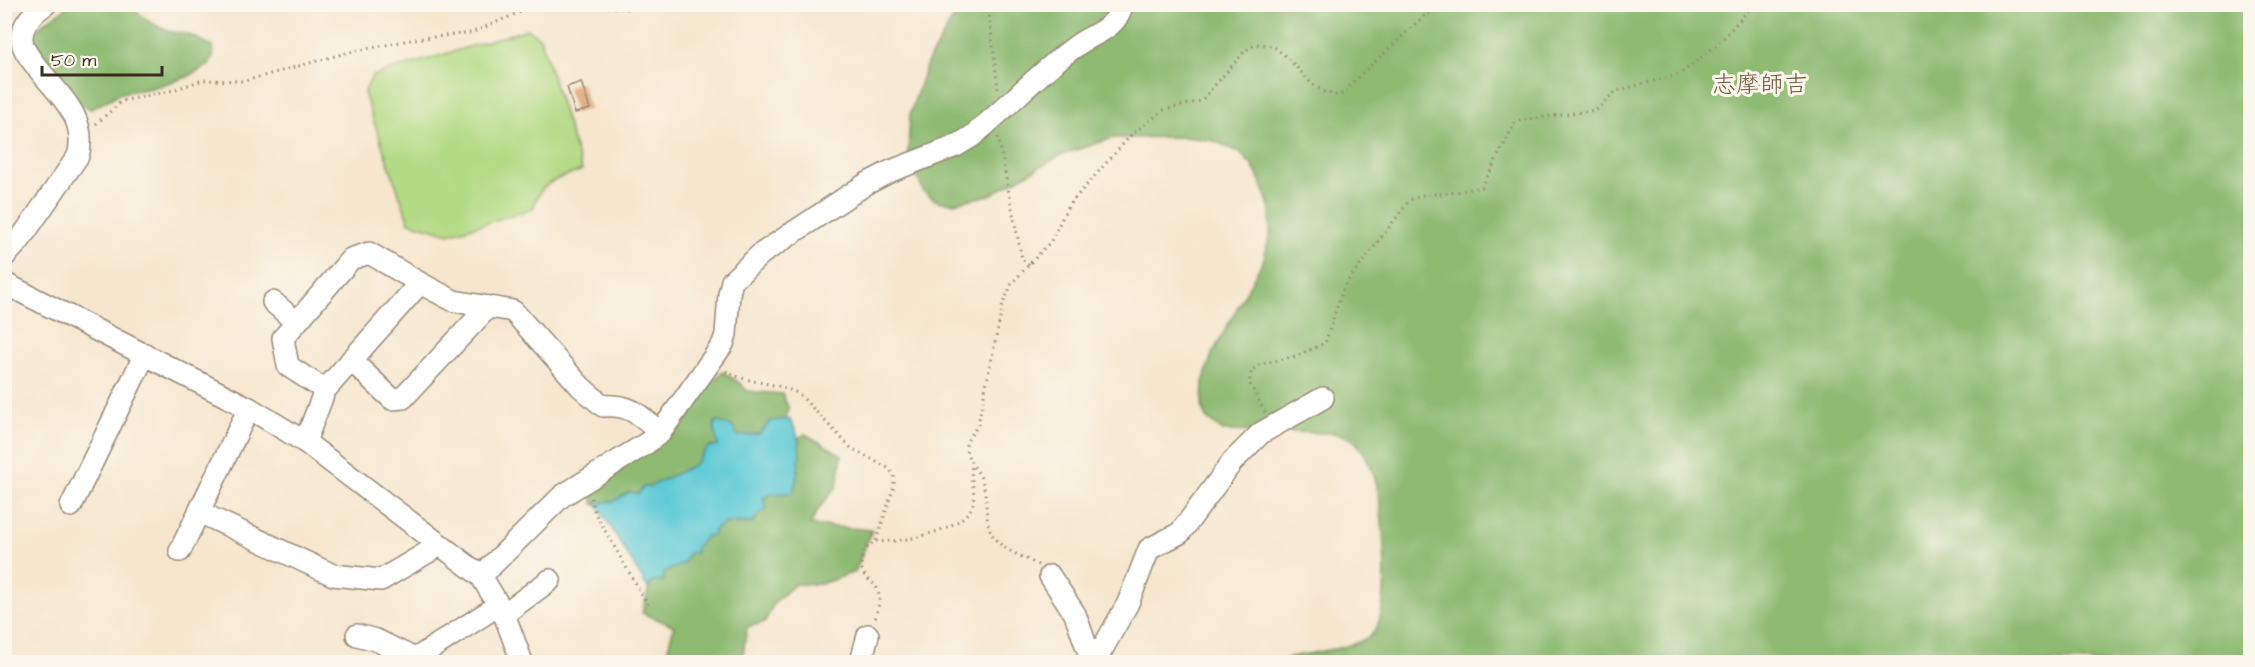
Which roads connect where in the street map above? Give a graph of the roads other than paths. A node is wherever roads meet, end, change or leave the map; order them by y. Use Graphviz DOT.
graph roads {
  1 [pos="46,4"];
  2 [pos="1122,4"];
  3 [pos="4,257"];
  4 [pos="4,283"];
  5 [pos="420,283"];
  6 [pos="273,302"];
  7 [pos="488,307"];
  8 [pos="296,322"];
  9 [pos="145,354"];
  10 [pos="351,360"];
  11 [pos="325,390"];
  12 [pos="1323,398"];
  13 [pos="249,408"];
  14 [pos="660,433"];
  15 [pos="305,442"];
  16 [pos="71,506"];
  17 [pos="199,512"];
  18 [pos="440,545"];
  19 [pos="180,551"];
  20 [pos="481,576"];
  21 [pos="1050,576"];
  22 [pos="550,580"];
  23 [pos="501,609"];
  24 [pos="357,635"];
  25 [pos="868,635"];
  26 [pos="522,663"];
  27 [pos="861,663"];
  28 [pos="1094,663"];
  1 -- 3 [label="street"];
  2 -- 14 [label="street"];
  4 -- 9 [label="street"];
  5 -- 7 [label="street"];
  5 -- 8 [label="street"];
  5 -- 10 [label="street"];
  6 -- 8 [label="street"];
  7 -- 10 [label="street"];
  7 -- 14 [label="street"];
  8 -- 11 [label="street"];
  9 -- 13 [label="street"];
  9 -- 16 [label="street"];
  10 -- 11 [label="street"];
  11 -- 15 [label="street"];
  12 -- 28 [label="street"];
  13 -- 15 [label="street"];
  13 -- 17 [label="street"];
  14 -- 20 [label="street"];
  15 -- 18 [label="street"];
  17 -- 18 [label="street"];
  17 -- 19 [label="street"];
  18 -- 20 [label="street"];
  20 -- 23 [label="street"];
  21 -- 28 [label="street"];
  22 -- 23 [label="street"];
  23 -- 24 [label="street"];
  23 -- 26 [label="street"];
  25 -- 27 [label="street"];
}
